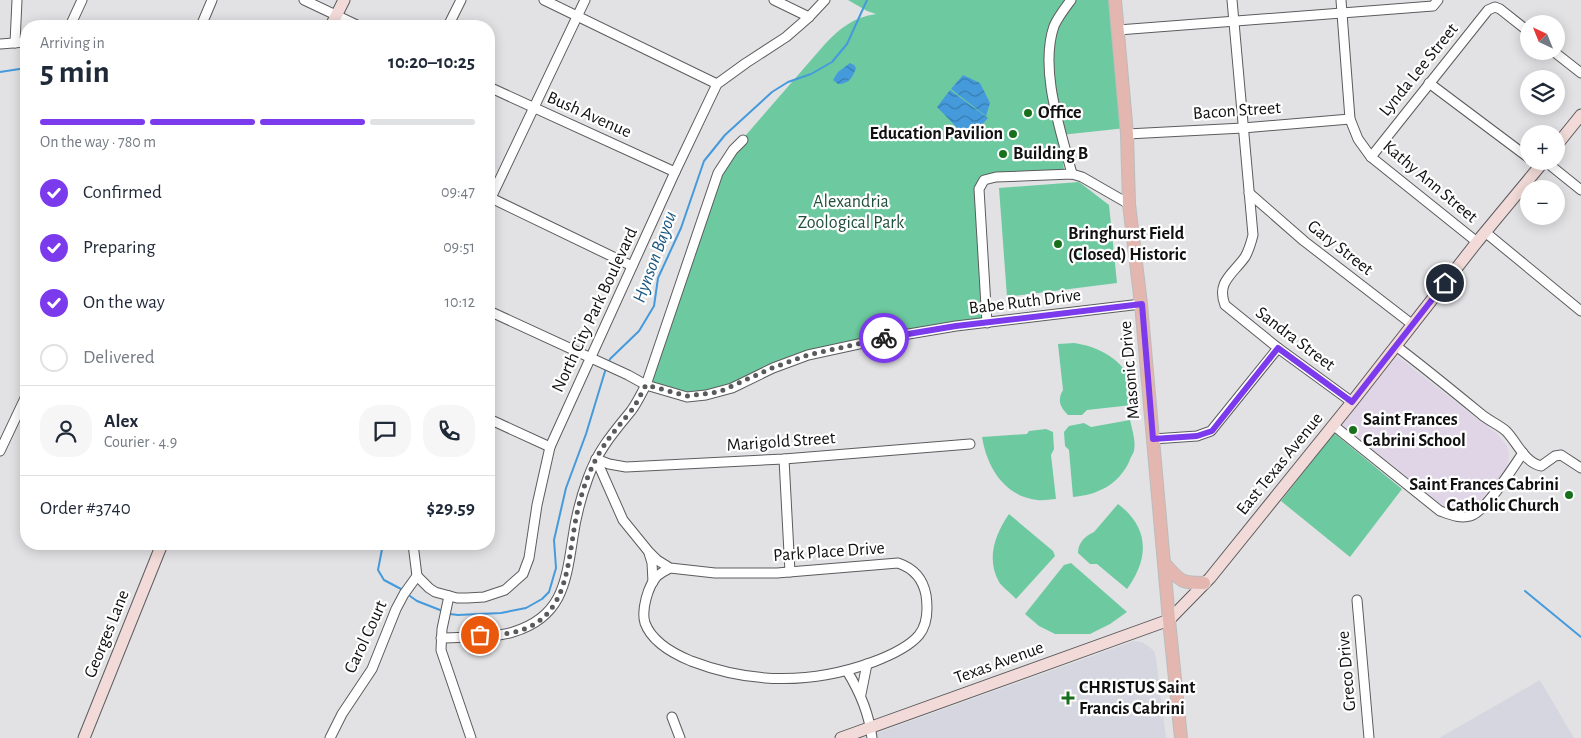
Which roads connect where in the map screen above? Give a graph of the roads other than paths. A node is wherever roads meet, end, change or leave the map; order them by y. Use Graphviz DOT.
graph roads {
  1 [pos="17,0"];
  2 [pos="82,0"];
  3 [pos="212,0"];
  4 [pos="304,0"];
  5 [pos="344,0"];
  6 [pos="461,0"];
  7 [pos="544,0"];
  8 [pos="585,0"];
  9 [pos="774,0"];
  10 [pos="825,0"];
  11 [pos="1071,0"];
  12 [pos="1115,0"];
  13 [pos="1232,0"];
  14 [pos="1341,0"];
  15 [pos="1436,3"];
  16 [pos="1343,13"];
  17 [pos="577,16"];
  18 [pos="809,17"];
  19 [pos="73,20"];
  20 [pos="204,20"];
  21 [pos="333,20"];
  22 [pos="334,20"];
  23 [pos="451,20"];
  24 [pos="1234,22"];
  25 [pos="1520,25"];
  26 [pos="1118,30"];
  27 [pos="15,43"];
  28 [pos="20,43"];
  29 [pos="0,44"];
  30 [pos="1564,60"];
  31 [pos="1581,73"];
  32 [pos="1429,83"];
  33 [pos="717,84"];
  34 [pos="495,90"];
  35 [pos="534,108"];
  36 [pos="1581,115"];
  37 [pos="1350,119"];
  38 [pos="1243,128"];
  39 [pos="1127,134"];
  40 [pos="1565,135"];
  41 [pos="743,140"];
  42 [pos="1520,151"];
  43 [pos="1371,157"];
  44 [pos="1534,170"];
  45 [pos="1551,170"];
  46 [pos="675,172"];
  47 [pos="1072,174"];
  48 [pos="495,187"];
  49 [pos="1581,190"];
  50 [pos="1249,194"];
  51 [pos="495,202"];
  52 [pos="1129,204"];
  53 [pos="1485,232"];
  54 [pos="1477,242"];
  55 [pos="632,266"];
  56 [pos="1142,304"];
  57 [pos="1581,311"];
  58 [pos="495,314"];
  59 [pos="987,323"];
  60 [pos="1413,325"];
  61 [pos="1396,346"];
  62 [pos="1278,348"];
  63 [pos="590,358"];
  64 [pos="646,385"];
  65 [pos="1352,402"];
  66 [pos="20,409"];
  67 [pos="495,423"];
  68 [pos="1333,425"];
  69 [pos="1153,439"];
  70 [pos="970,444"];
  71 [pos="550,447"];
  72 [pos="0,451"];
  73 [pos="1523,453"];
  74 [pos="596,459"];
  75 [pos="784,459"];
  76 [pos="1581,468"];
  77 [pos="160,550"];
  78 [pos="414,550"];
  79 [pos="648,552"];
  80 [pos="1164,563"];
  81 [pos="670,568"];
  82 [pos="790,572"];
  83 [pos="417,576"];
  84 [pos="653,582"];
  85 [pos="1204,583"];
  86 [pos="449,596"];
  87 [pos="1357,600"];
  88 [pos="1169,620"];
  89 [pos="441,638"];
  90 [pos="867,664"];
  91 [pos="847,671"];
  92 [pos="861,694"];
  93 [pos="672,717"];
  94 [pos="871,733"];
  95 [pos="84,738"];
  96 [pos="330,738"];
  97 [pos="472,738"];
  98 [pos="680,738"];
  99 [pos="841,738"];
  100 [pos="1181,738"];
  101 [pos="1369,738"];
  1 -- 27 [label="street"];
  2 -- 19 [label="street"];
  3 -- 20 [label="street"];
  4 -- 21 [label="street"];
  5 -- 22 [label="street"];
  6 -- 23 [label="street"];
  7 -- 17 [label="street"];
  8 -- 17 [label="street"];
  9 -- 18 [label="street"];
  10 -- 18 [label="street, North City Park Boulevard"];
  11 -- 47 [label="street"];
  12 -- 26 [label="main road, Masonic Drive"];
  13 -- 24 [label="street"];
  14 -- 16 [label="street, Kathy Ann Street"];
  15 -- 16 [label="street"];
  16 -- 24 [label="street"];
  16 -- 37 [label="street, Kathy Ann Street"];
  17 -- 33 [label="street"];
  17 -- 35 [label="street"];
  18 -- 33 [label="street, North City Park Boulevard"];
  24 -- 26 [label="street"];
  24 -- 38 [label="street"];
  25 -- 32 [label="street, Lynda Lee Street"];
  26 -- 39 [label="main road, Masonic Drive"];
  27 -- 28 [label="street"];
  27 -- 29 [label="street"];
  30 -- 31 [label="street"];
  32 -- 42 [label="street"];
  32 -- 43 [label="street, Lynda Lee Street"];
  33 -- 46 [label="street, North City Park Boulevard"];
  34 -- 35 [label="street, Bush Avenue"];
  35 -- 46 [label="street, Bush Avenue"];
  35 -- 48 [label="street"];
  36 -- 40 [label="street"];
  37 -- 38 [label="street, Bacon Street"];
  37 -- 43 [label="street, Kathy Ann Street"];
  38 -- 39 [label="street, Bacon Street"];
  38 -- 50 [label="street"];
  39 -- 52 [label="main road, Masonic Drive"];
  41 -- 64 [label="street"];
  43 -- 54 [label="street, Kathy Ann Street"];
  44 -- 53 [label="street, East Texas Avenue"];
  45 -- 49 [label="street"];
  46 -- 55 [label="street, North City Park Boulevard"];
  47 -- 52 [label="street"];
  47 -- 59 [label="street"];
  50 -- 60 [label="street, Gary Street"];
  50 -- 62 [label="street, Sandra Street"];
  51 -- 55 [label="street"];
  52 -- 56 [label="main road, Masonic Drive"];
  53 -- 54 [label="street, East Texas Avenue"];
  53 -- 57 [label="street"];
  54 -- 60 [label="street, East Texas Avenue"];
  55 -- 63 [label="street, North City Park Boulevard"];
  56 -- 59 [label="street, Babe Ruth Drive"];
  56 -- 69 [label="main road, Masonic Drive"];
  58 -- 63 [label="street, Babe Ruth Drive"];
  59 -- 64 [label="street, Babe Ruth Drive"];
  60 -- 61 [label="street, East Texas Avenue"];
  61 -- 65 [label="street, East Texas Avenue"];
  61 -- 73 [label="street"];
  62 -- 65 [label="street, Sandra Street"];
  62 -- 69 [label="street"];
  63 -- 64 [label="street, Babe Ruth Drive"];
  63 -- 71 [label="street, North City Park Boulevard"];
  64 -- 74 [label="street"];
  65 -- 68 [label="street, East Texas Avenue"];
  66 -- 72 [label="street"];
  67 -- 71 [label="street"];
  68 -- 73 [label="street"];
  68 -- 85 [label="street, East Texas Avenue"];
  69 -- 80 [label="main road, Masonic Drive"];
  70 -- 75 [label="street, Marigold Street"];
  71 -- 86 [label="street, North City Park Boulevard"];
  73 -- 76 [label="street"];
  74 -- 75 [label="street, Marigold Street"];
  74 -- 79 [label="street"];
  74 -- 89 [label="street"];
  75 -- 82 [label="street"];
  77 -- 95 [label="street, Georges Lane"];
  78 -- 83 [label="street"];
  79 -- 81 [label="street"];
  79 -- 84 [label="street"];
  80 -- 85 [label="main road"];
  80 -- 88 [label="main road, Masonic Drive"];
  81 -- 82 [label="street, Park Place Drive"];
  81 -- 84 [label="street"];
  82 -- 90 [label="street, Park Place Drive"];
  83 -- 86 [label="street, North City Park Boulevard"];
  83 -- 96 [label="street, Carol Court"];
  84 -- 91 [label="street, Park Place Drive"];
  85 -- 88 [label="street, East Texas Avenue"];
  86 -- 89 [label="street"];
  87 -- 101 [label="street, Greco Drive"];
  88 -- 94 [label="street, Texas Avenue"];
  88 -- 100 [label="main road, Masonic Drive"];
  89 -- 97 [label="street"];
  90 -- 91 [label="street, Park Place Drive"];
  90 -- 92 [label="street"];
  91 -- 92 [label="street"];
  92 -- 94 [label="street"];
  93 -- 98 [label="street"];
  94 -- 99 [label="street, Texas Avenue"];
}
